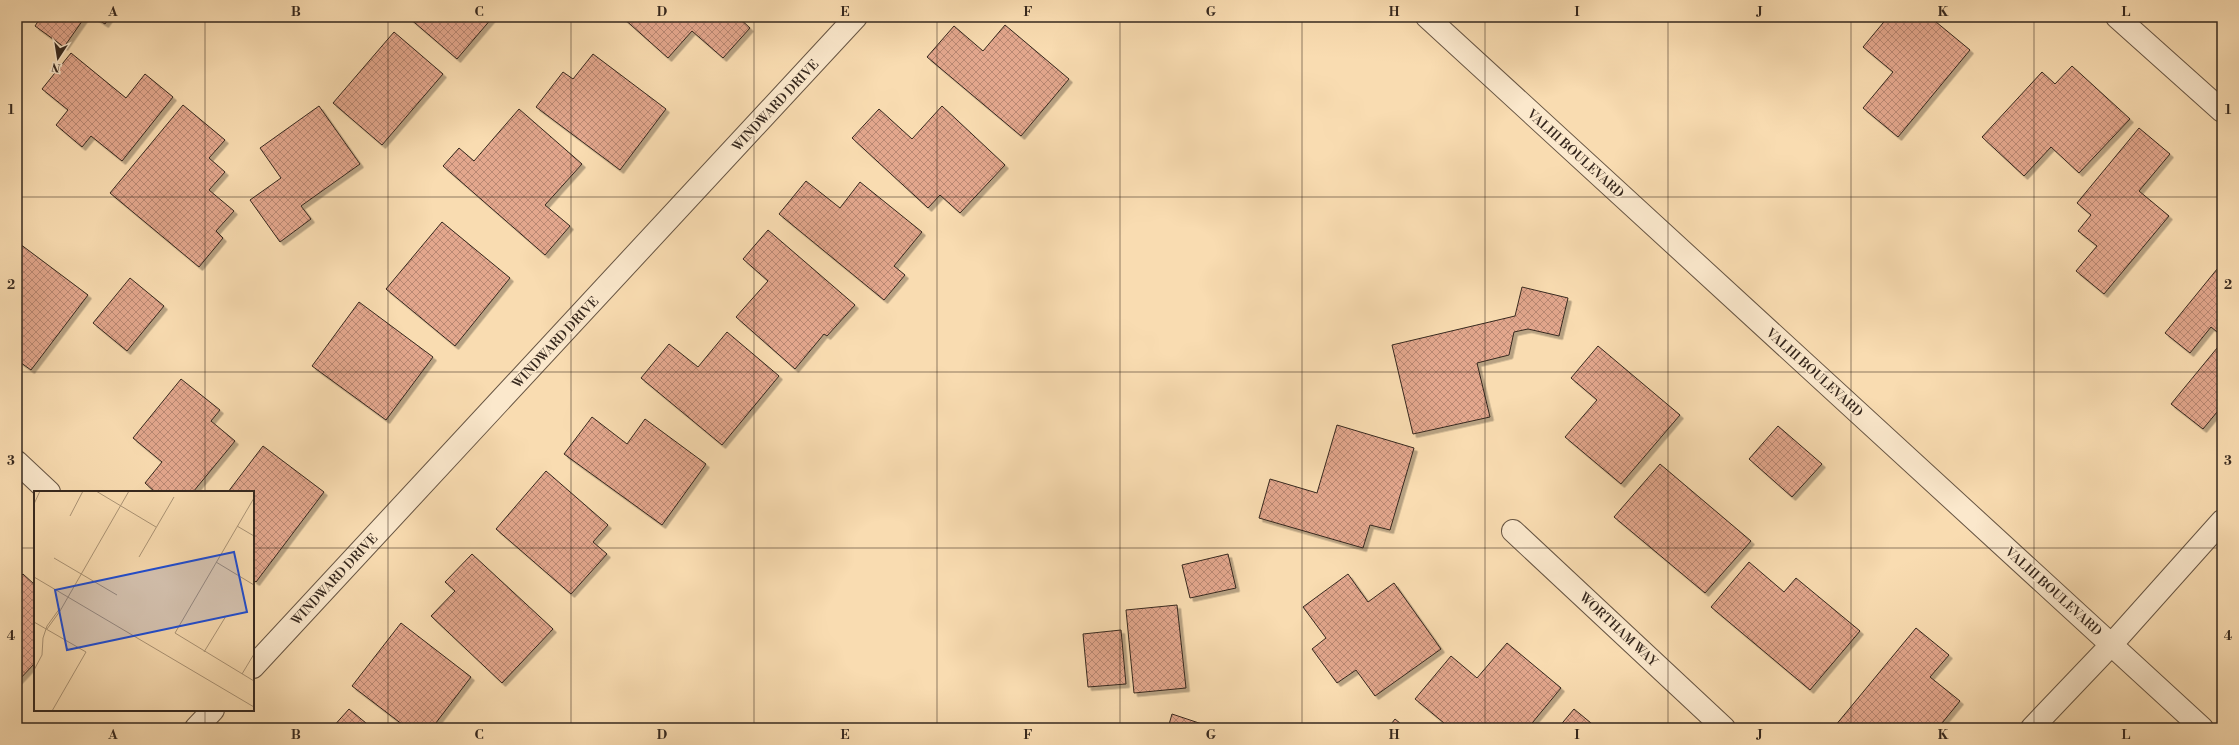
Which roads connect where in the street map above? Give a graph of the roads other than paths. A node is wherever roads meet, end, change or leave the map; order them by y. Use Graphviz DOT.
graph roads {
  1 [pos="856,17"];
  2 [pos="1427,17"];
  3 [pos="2117,17"];
  4 [pos="2222,112"];
  5 [pos="17,462"];
  6 [pos="48,491"];
  7 [pos="2222,521"];
  8 [pos="1513,531"];
  9 [pos="2112,644"];
  10 [pos="254,666"];
  11 [pos="212,711"];
  12 [pos="196,728"];
  13 [pos="1724,728"];
  14 [pos="2032,728"];
  15 [pos="2202,728"];
  1 -- 10 [label="street, WINDWARD DRIVE"];
  2 -- 9 [label="street, VALHI BOULEVARD"];
  3 -- 4 [label="street"];
  5 -- 6 [label="street"];
  7 -- 9 [label="street"];
  8 -- 13 [label="street, WORTHAM WAY"];
  9 -- 14 [label="street"];
  9 -- 15 [label="street, VALHI BOULEVARD"];
  11 -- 12 [label="street"];
}
